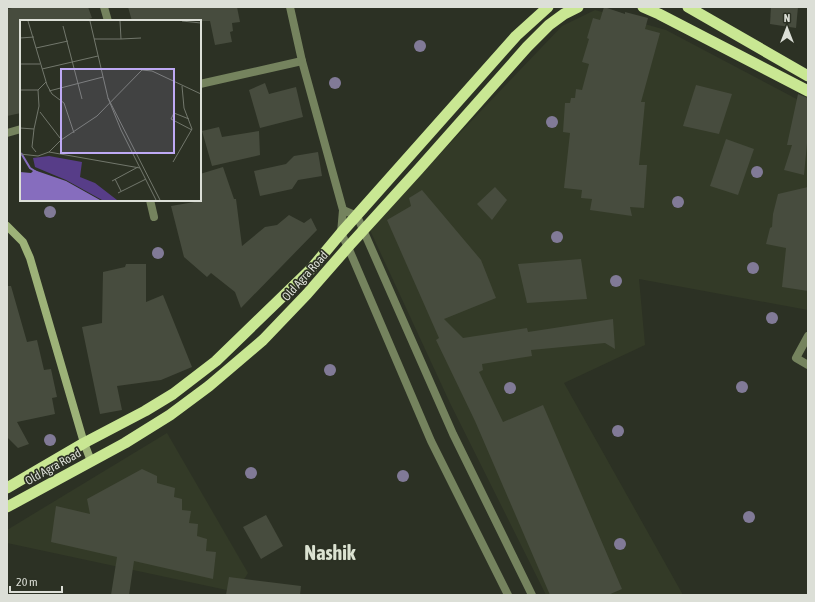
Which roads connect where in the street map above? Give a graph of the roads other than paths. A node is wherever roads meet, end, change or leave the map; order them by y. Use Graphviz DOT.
graph roads {
  1 [pos="104,7"];
  2 [pos="290,7"];
  3 [pos="548,7"];
  4 [pos="578,7"];
  5 [pos="643,7"];
  6 [pos="688,7"];
  7 [pos="108,20"];
  8 [pos="302,61"];
  9 [pos="808,76"];
  10 [pos="201,84"];
  11 [pos="808,91"];
  12 [pos="20,129"];
  13 [pos="7,133"];
  14 [pos="150,201"];
  15 [pos="343,210"];
  16 [pos="357,216"];
  17 [pos="154,217"];
  18 [pos="7,226"];
  19 [pos="363,231"];
  20 [pos="340,234"];
  21 [pos="348,247"];
  22 [pos="808,336"];
  23 [pos="808,365"];
  24 [pos="84,443"];
  25 [pos="91,461"];
  26 [pos="7,488"];
  27 [pos="7,507"];
  28 [pos="508,595"];
  29 [pos="532,595"];
  1 -- 7 [label="street"];
  2 -- 8 [label="street"];
  3 -- 16 [label="highway, Old Agra Road"];
  4 -- 19 [label="highway, Old Agra Road"];
  5 -- 11 [label="highway"];
  6 -- 9 [label="highway"];
  8 -- 10 [label="street"];
  8 -- 15 [label="street"];
  12 -- 13 [label="street"];
  14 -- 17 [label="street"];
  15 -- 16 [label="street"];
  15 -- 20 [label="street"];
  16 -- 19 [label="street"];
  16 -- 20 [label="highway, Old Agra Road"];
  18 -- 24 [label="main road"];
  19 -- 21 [label="highway, Old Agra Road"];
  19 -- 29 [label="street"];
  20 -- 21 [label="street"];
  20 -- 24 [label="highway, Old Agra Road"];
  21 -- 25 [label="highway, Old Agra Road"];
  21 -- 28 [label="street"];
  22 -- 23 [label="street"];
  24 -- 25 [label="main road"];
  24 -- 26 [label="highway, Old Agra Road"];
  25 -- 27 [label="highway, Old Agra Road"];
}
